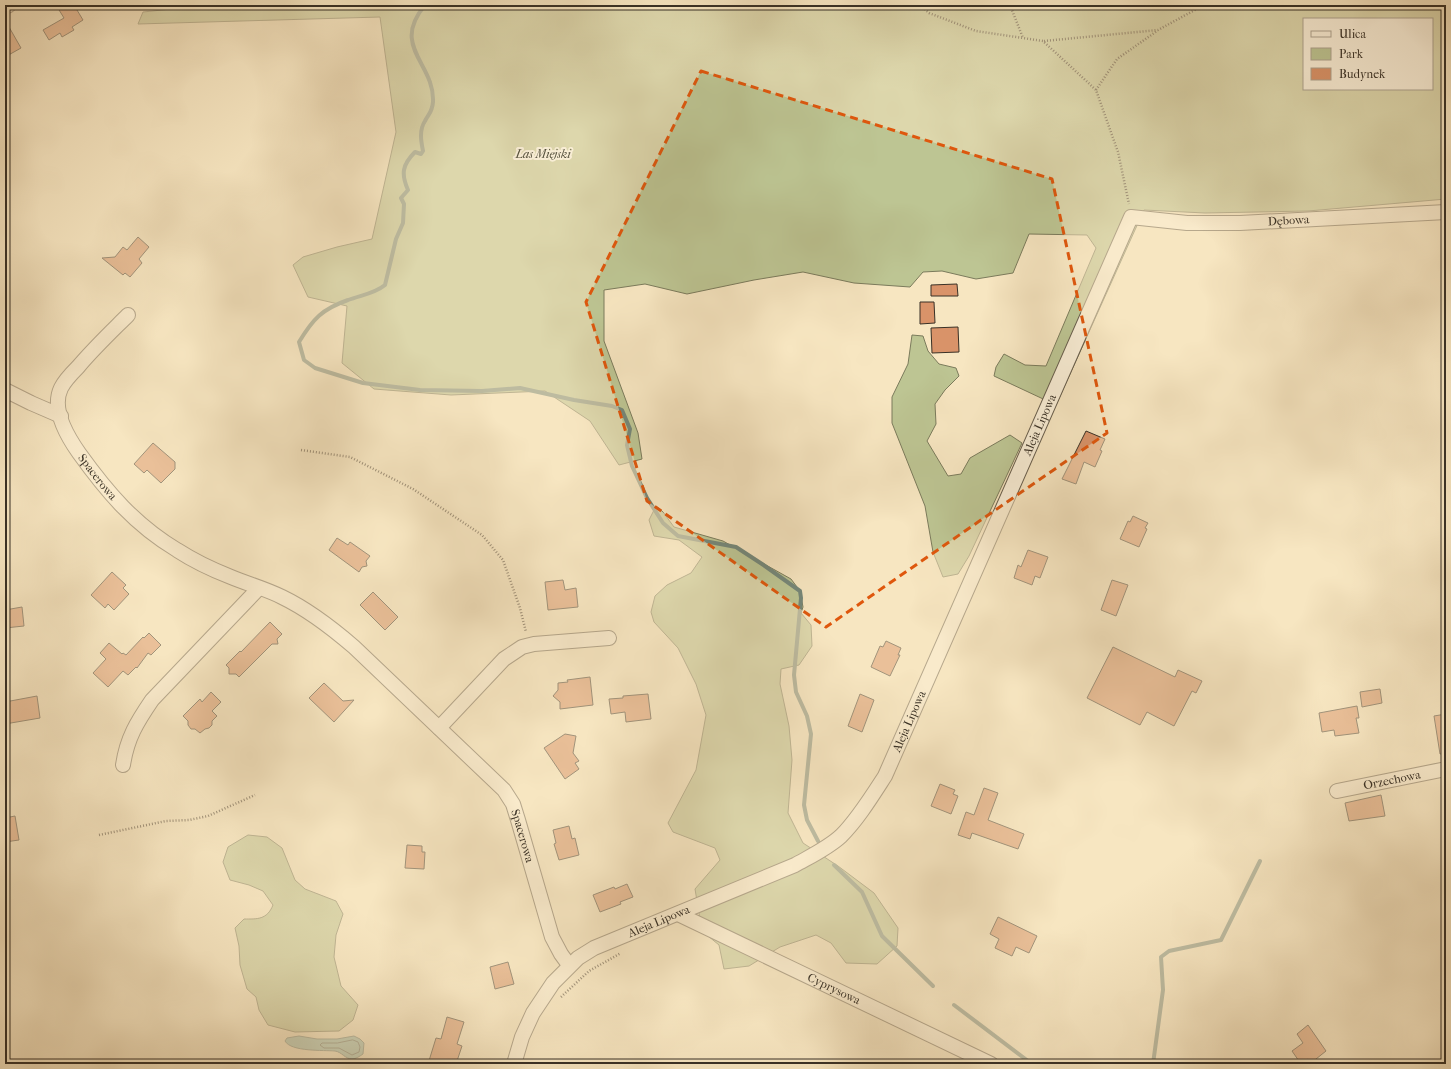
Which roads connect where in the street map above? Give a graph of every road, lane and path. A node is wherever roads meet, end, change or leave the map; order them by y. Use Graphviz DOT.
graph roads {
  1 [pos="9,5"];
  2 [pos="920,5"];
  3 [pos="1010,5"];
  4 [pos="1204,5"];
  5 [pos="5,7"];
  6 [pos="1158,30"];
  7 [pos="1023,38"];
  8 [pos="1043,41"];
  9 [pos="1096,90"];
  10 [pos="1446,212"];
  11 [pos="1131,217"];
  12 [pos="128,314"];
  13 [pos="5,390"];
  14 [pos="61,416"];
  15 [pos="301,450"];
  16 [pos="259,588"];
  17 [pos="609,638"];
  18 [pos="529,644"];
  19 [pos="439,728"];
  20 [pos="123,765"];
  21 [pos="1446,769"];
  22 [pos="1337,791"];
  23 [pos="255,796"];
  24 [pos="99,835"];
  25 [pos="678,914"];
  26 [pos="628,950"];
  27 [pos="569,966"];
  28 [pos="560,999"];
  29 [pos="514,1064"];
  30 [pos="990,1064"];
  1 -- 5 [label="street"];
  2 -- 7 [label="path"];
  3 -- 7 [label="path"];
  4 -- 6 [label="path"];
  6 -- 8 [label="path"];
  6 -- 9 [label="path"];
  7 -- 8 [label="path"];
  8 -- 9 [label="path"];
  9 -- 11 [label="path"];
  10 -- 11 [label="street, Dębowa"];
  11 -- 25 [label="street, Aleja Lipowa"];
  12 -- 14 [label="street, Spacerowa"];
  13 -- 14 [label="street"];
  14 -- 16 [label="street, Spacerowa"];
  15 -- 18 [label="path"];
  16 -- 19 [label="street, Spacerowa"];
  16 -- 20 [label="street"];
  17 -- 18 [label="street"];
  18 -- 19 [label="street"];
  19 -- 27 [label="street, Spacerowa"];
  21 -- 22 [label="street, Orzechowa"];
  23 -- 24 [label="path"];
  25 -- 27 [label="street, Aleja Lipowa"];
  25 -- 30 [label="street, Cyprysowa"];
  26 -- 28 [label="path"];
  27 -- 29 [label="street, Aleja Lipowa"];
}
